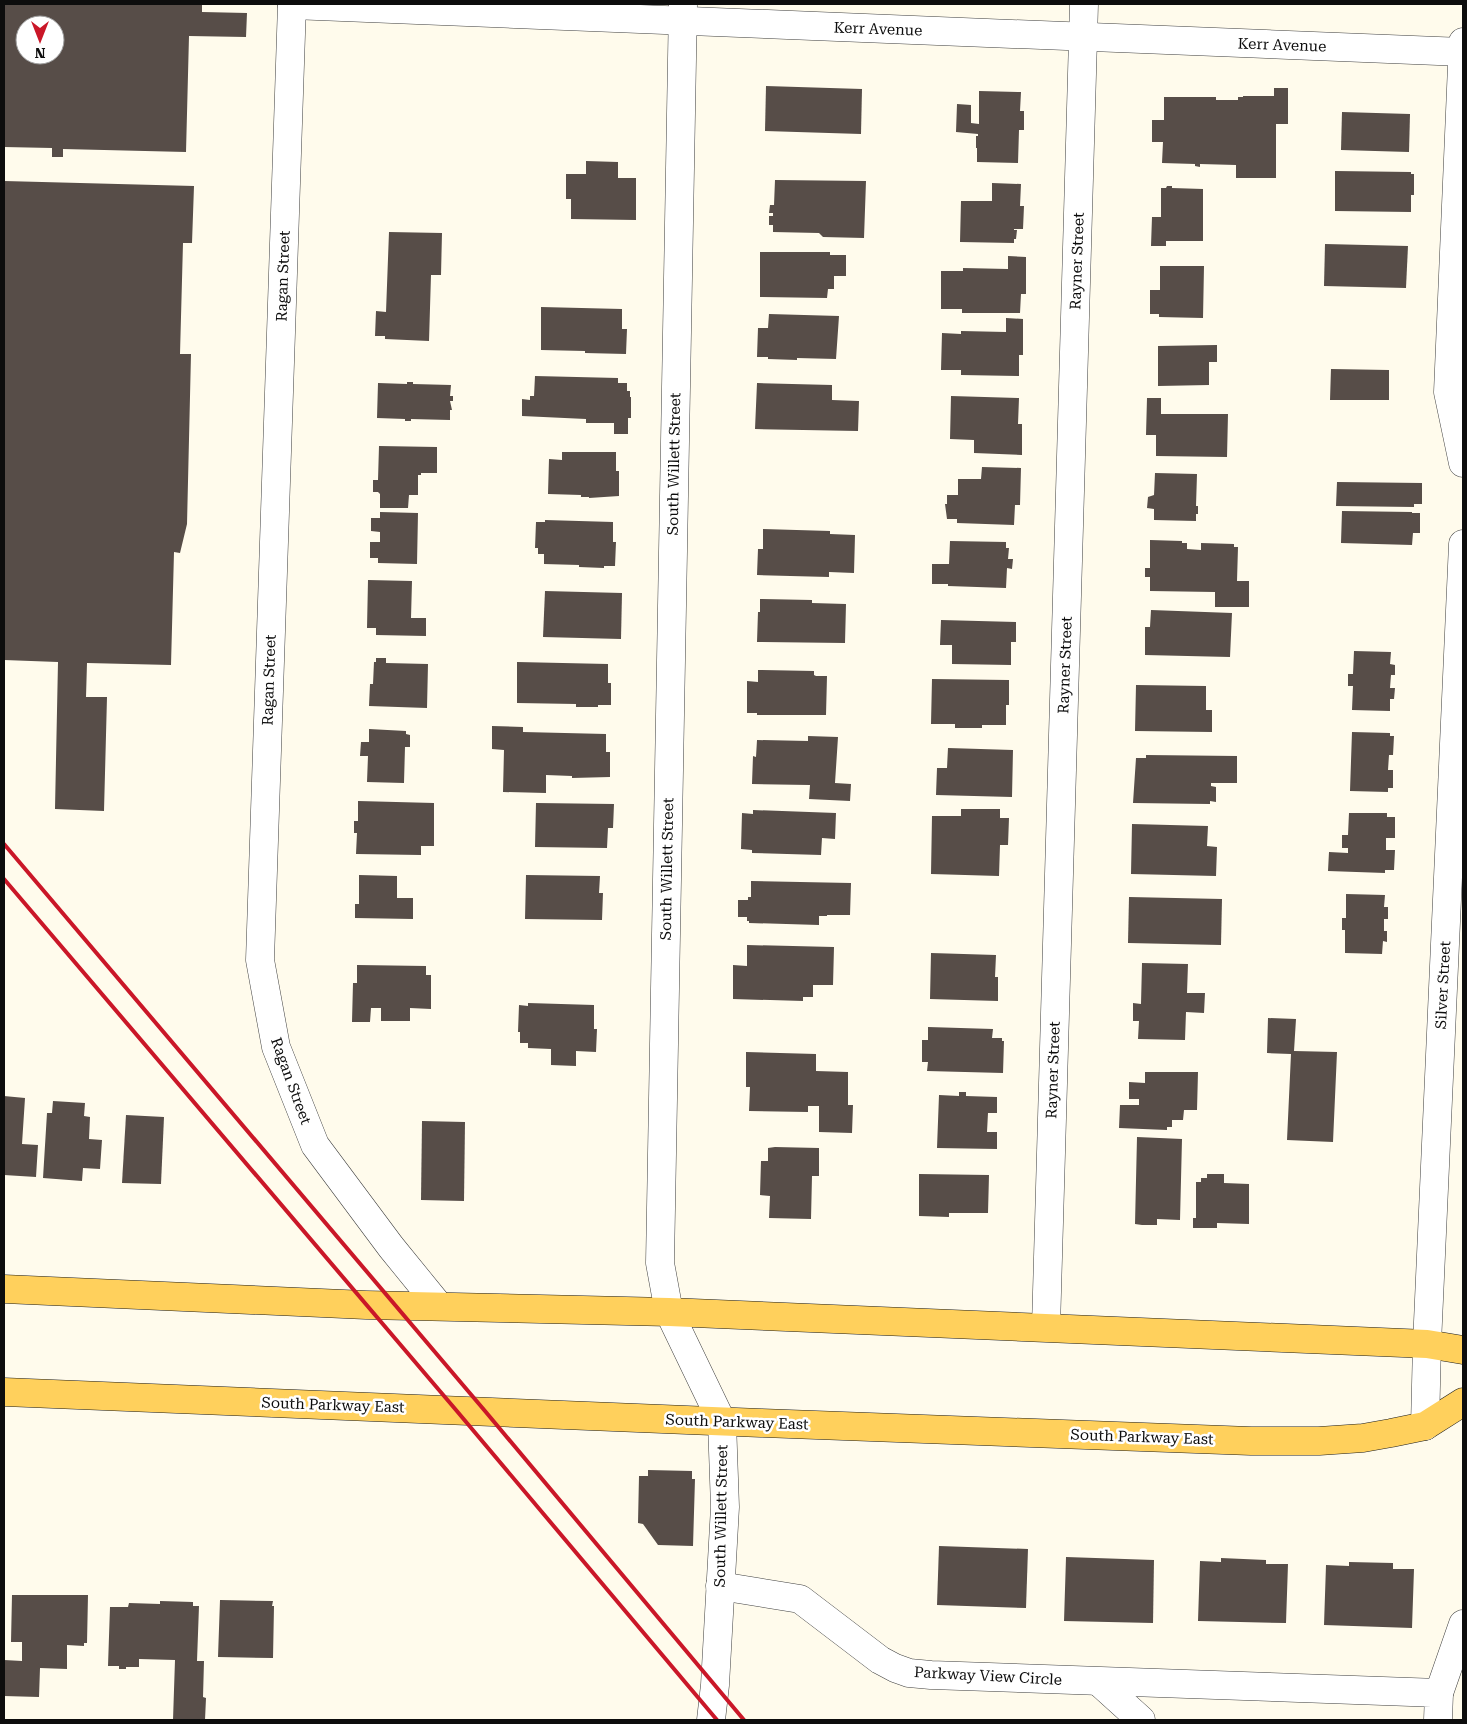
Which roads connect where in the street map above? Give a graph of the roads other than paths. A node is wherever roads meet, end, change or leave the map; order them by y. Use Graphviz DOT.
graph roads {
  1 [pos="292,4"];
  2 [pos="1084,4"];
  3 [pos="682,12"];
  4 [pos="1083,37"];
  5 [pos="1463,42"];
  6 [pos="1463,52"];
  7 [pos="1463,463"];
  8 [pos="1463,544"];
  9 [pos="4,1289"];
  10 [pos="439,1306"];
  11 [pos="669,1312"];
  12 [pos="1046,1327"];
  13 [pos="1427,1344"];
  14 [pos="1463,1350"];
  15 [pos="4,1392"];
  16 [pos="1463,1402"];
  17 [pos="722,1422"];
  18 [pos="1425,1426"];
  19 [pos="720,1586"];
  20 [pos="1463,1624"];
  21 [pos="1099,1682"];
  22 [pos="1439,1693"];
  23 [pos="711,1720"];
  24 [pos="1141,1720"];
  25 [pos="1438,1720"];
  1 -- 3 [label="street, Kerr Avenue"];
  1 -- 10 [label="street, Ragan Street"];
  2 -- 4 [label="street, Rayner Street"];
  3 -- 4 [label="street, Kerr Avenue"];
  3 -- 11 [label="street, South Willett Street"];
  4 -- 6 [label="street, Kerr Avenue"];
  4 -- 12 [label="street, Rayner Street"];
  5 -- 6 [label="street"];
  6 -- 7 [label="street"];
  8 -- 13 [label="street, Silver Street"];
  9 -- 10 [label="main road"];
  10 -- 11 [label="main road"];
  11 -- 12 [label="main road"];
  11 -- 17 [label="street, South Willett Street"];
  12 -- 13 [label="main road"];
  13 -- 14 [label="main road"];
  13 -- 18 [label="street, Silver Street"];
  15 -- 17 [label="main road, South Parkway East"];
  16 -- 18 [label="main road, South Parkway East"];
  17 -- 18 [label="main road, South Parkway East"];
  17 -- 19 [label="street, South Willett Street"];
  19 -- 21 [label="street, Parkway View Circle"];
  19 -- 23 [label="street, South Willett Street"];
  20 -- 22 [label="street"];
  21 -- 22 [label="street, Parkway View Circle"];
  21 -- 24 [label="street"];
  22 -- 25 [label="street"];
}
